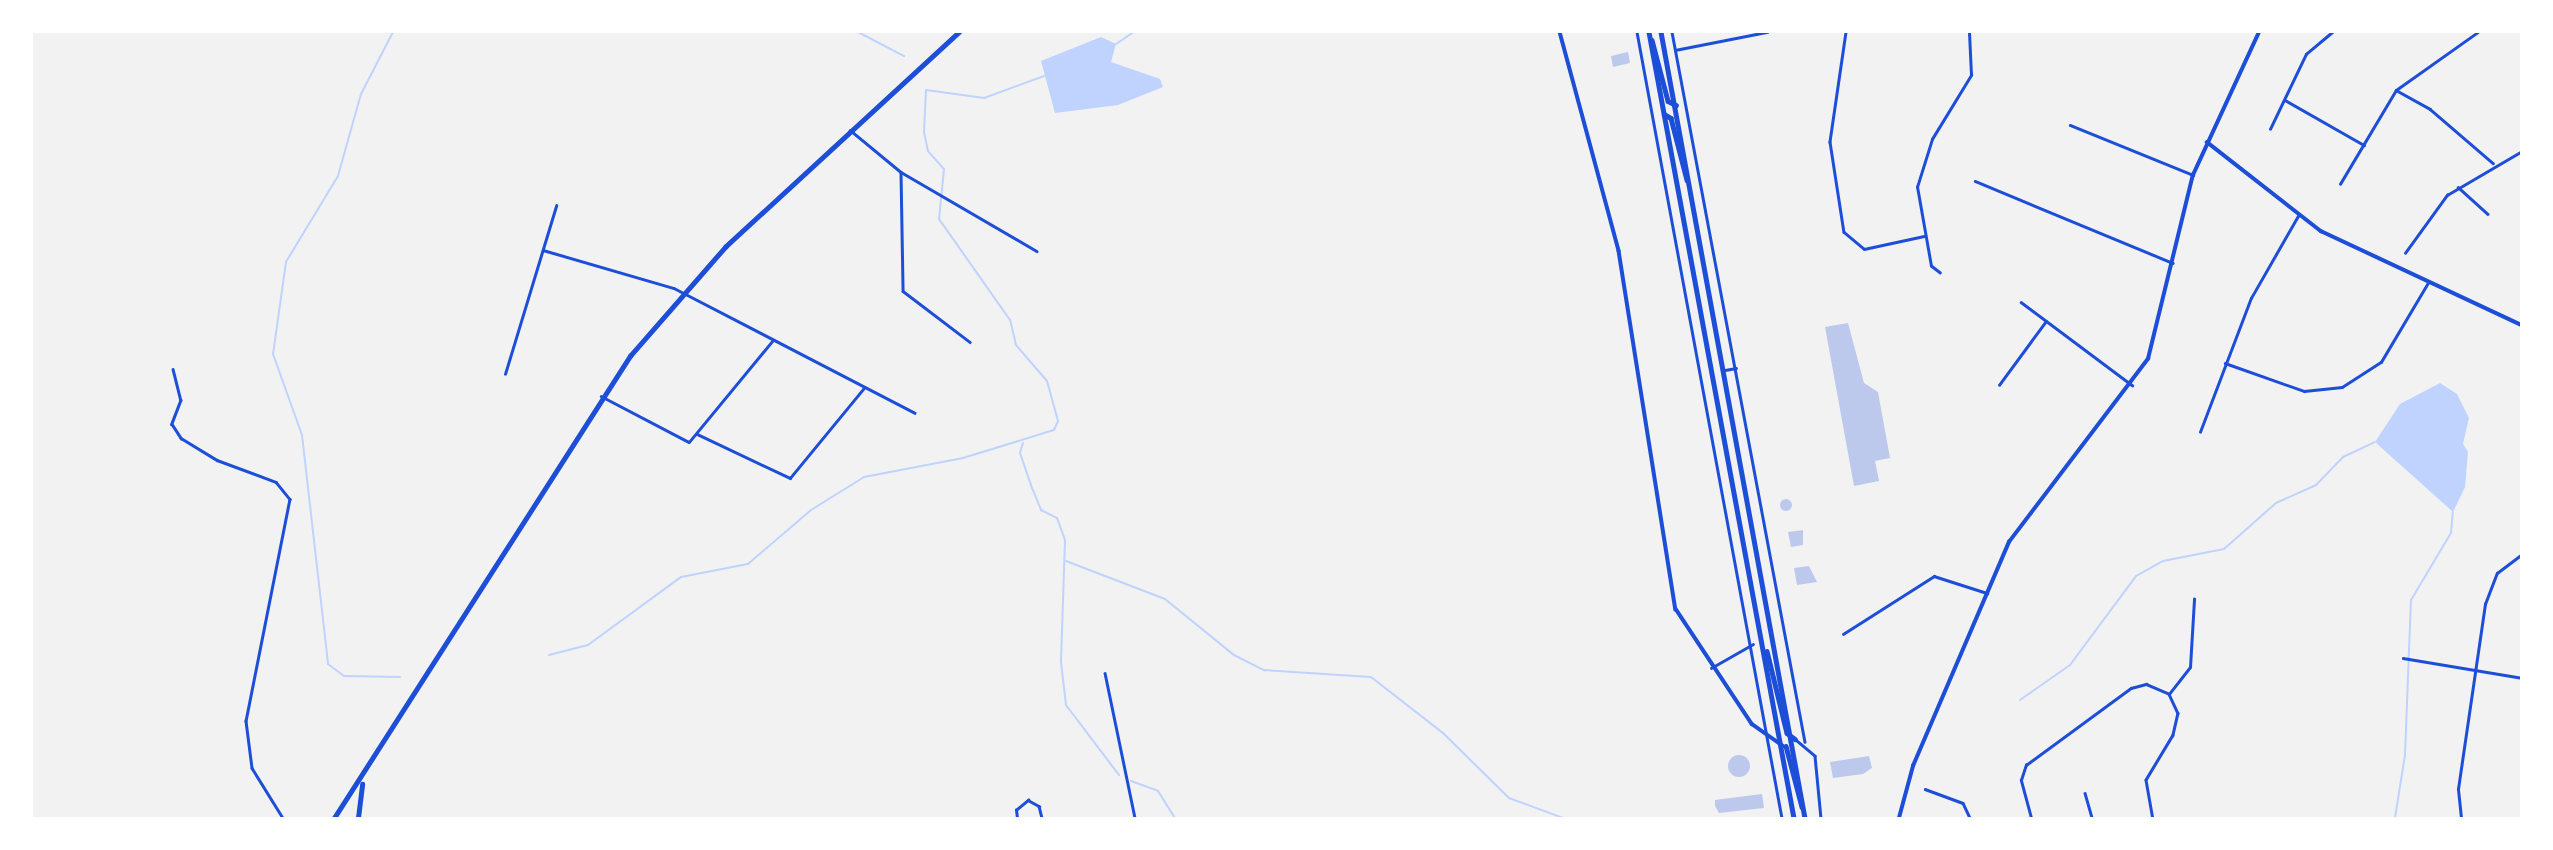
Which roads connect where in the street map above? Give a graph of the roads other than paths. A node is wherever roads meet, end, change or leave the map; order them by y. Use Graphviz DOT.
graph roads {
  1 [pos="958,32"];
  2 [pos="1560,32"];
  3 [pos="1637,32"];
  4 [pos="1661,32"];
  5 [pos="1672,32"];
  6 [pos="1767,32"];
  7 [pos="1846,32"];
  8 [pos="1969,32"];
  9 [pos="2259,32"];
  10 [pos="2332,32"];
  11 [pos="2478,32"];
  12 [pos="1650,34"];
  13 [pos="1675,50"];
  14 [pos="2396,90"];
  15 [pos="2285,100"];
  16 [pos="1685,104"];
  17 [pos="1676,105"];
  18 [pos="1664,114"];
  19 [pos="1653,116"];
  20 [pos="2070,125"];
  21 [pos="2270,129"];
  22 [pos="850,130"];
  23 [pos="2207,142"];
  24 [pos="2364,145"];
  25 [pos="2522,151"];
  26 [pos="2493,163"];
  27 [pos="901,172"];
  28 [pos="2193,175"];
  29 [pos="1975,181"];
  30 [pos="2340,184"];
  31 [pos="1690,187"];
  32 [pos="2458,187"];
  33 [pos="556,206"];
  34 [pos="2488,214"];
  35 [pos="2298,216"];
  36 [pos="1924,236"];
  37 [pos="543,250"];
  38 [pos="1037,251"];
  39 [pos="2405,253"];
  40 [pos="2173,262"];
  41 [pos="1940,273"];
  42 [pos="2428,283"];
  43 [pos="683,292"];
  44 [pos="2021,302"];
  45 [pos="2046,321"];
  46 [pos="2522,325"];
  47 [pos="773,340"];
  48 [pos="970,342"];
  49 [pos="2225,363"];
  50 [pos="173,369"];
  51 [pos="1736,369"];
  52 [pos="1725,370"];
  53 [pos="505,374"];
  54 [pos="1999,384"];
  55 [pos="2132,385"];
  56 [pos="865,387"];
  57 [pos="601,396"];
  58 [pos="915,413"];
  59 [pos="2200,432"];
  60 [pos="697,434"];
  61 [pos="2522,554"];
  62 [pos="1987,593"];
  63 [pos="2194,598"];
  64 [pos="1843,634"];
  65 [pos="1753,644"];
  66 [pos="1766,650"];
  67 [pos="2403,658"];
  68 [pos="1711,668"];
  69 [pos="2475,671"];
  70 [pos="1105,673"];
  71 [pos="2522,678"];
  72 [pos="2169,694"];
  73 [pos="1796,739"];
  74 [pos="1805,742"];
  75 [pos="1772,743"];
  76 [pos="1785,746"];
  77 [pos="362,783"];
  78 [pos="1925,789"];
  79 [pos="2085,793"];
  80 [pos="1805,811"];
  81 [pos="283,818"];
  82 [pos="334,818"];
  83 [pos="358,818"];
  84 [pos="1017,818"];
  85 [pos="1042,818"];
  86 [pos="1135,818"];
  87 [pos="1782,818"];
  88 [pos="1794,818"];
  89 [pos="1805,818"];
  90 [pos="1821,818"];
  91 [pos="1899,818"];
  92 [pos="1970,818"];
  93 [pos="2031,818"];
  94 [pos="2092,818"];
  95 [pos="2153,818"];
  96 [pos="2460,818"];
  1 -- 22 [label="main road"];
  2 -- 68 [label="street"];
  3 -- 19 [label="street"];
  4 -- 17 [label="main road"];
  5 -- 13 [label="street"];
  6 -- 13 [label="street"];
  7 -- 36 [label="street"];
  8 -- 36 [label="street"];
  9 -- 23 [label="street"];
  10 -- 15 [label="street"];
  11 -- 14 [label="street"];
  12 -- 17 [label="main road"];
  12 -- 18 [label="main road"];
  13 -- 16 [label="street"];
  14 -- 24 [label="street"];
  14 -- 26 [label="street"];
  15 -- 21 [label="street"];
  15 -- 24 [label="street"];
  16 -- 17 [label="street"];
  16 -- 51 [label="street"];
  17 -- 31 [label="main road"];
  18 -- 19 [label="street"];
  18 -- 31 [label="main road"];
  18 -- 66 [label="main road"];
  19 -- 65 [label="street"];
  20 -- 28 [label="street"];
  22 -- 27 [label="street"];
  22 -- 43 [label="main road"];
  23 -- 28 [label="street"];
  23 -- 35 [label="street"];
  24 -- 30 [label="street"];
  25 -- 26 [label="street"];
  26 -- 32 [label="street"];
  27 -- 38 [label="street"];
  27 -- 48 [label="street"];
  28 -- 40 [label="street"];
  29 -- 40 [label="street"];
  31 -- 52 [label="main road"];
  32 -- 34 [label="street"];
  32 -- 39 [label="street"];
  33 -- 37 [label="street"];
  35 -- 42 [label="street"];
  35 -- 49 [label="street"];
  36 -- 41 [label="street"];
  37 -- 43 [label="street"];
  37 -- 53 [label="street"];
  40 -- 55 [label="street"];
  42 -- 46 [label="street"];
  42 -- 49 [label="street"];
  43 -- 47 [label="street"];
  43 -- 57 [label="main road"];
  44 -- 45 [label="street"];
  45 -- 54 [label="street"];
  45 -- 55 [label="street"];
  47 -- 56 [label="street"];
  47 -- 60 [label="street"];
  49 -- 59 [label="street"];
  50 -- 81 [label="street"];
  51 -- 52 [label="street"];
  51 -- 74 [label="street"];
  52 -- 73 [label="main road"];
  55 -- 62 [label="street"];
  56 -- 58 [label="street"];
  56 -- 60 [label="street"];
  57 -- 60 [label="street"];
  57 -- 77 [label="main road"];
  61 -- 69 [label="street"];
  62 -- 64 [label="street"];
  62 -- 91 [label="street"];
  63 -- 72 [label="street"];
  65 -- 68 [label="street"];
  65 -- 75 [label="street"];
  66 -- 73 [label="main road"];
  66 -- 76 [label="main road"];
  67 -- 69 [label="street"];
  68 -- 75 [label="street"];
  69 -- 71 [label="street"];
  69 -- 96 [label="street"];
  70 -- 86 [label="street"];
  72 -- 93 [label="street"];
  72 -- 95 [label="street"];
  73 -- 74 [label="street"];
  73 -- 80 [label="main road"];
  74 -- 90 [label="street"];
  75 -- 76 [label="street"];
  75 -- 87 [label="street"];
  76 -- 80 [label="main road"];
  76 -- 88 [label="main road"];
  77 -- 82 [label="main road"];
  77 -- 83 [label="main road"];
  78 -- 92 [label="street"];
  79 -- 94 [label="street"];
  80 -- 89 [label="main road"];
  84 -- 85 [label="street"];
}
